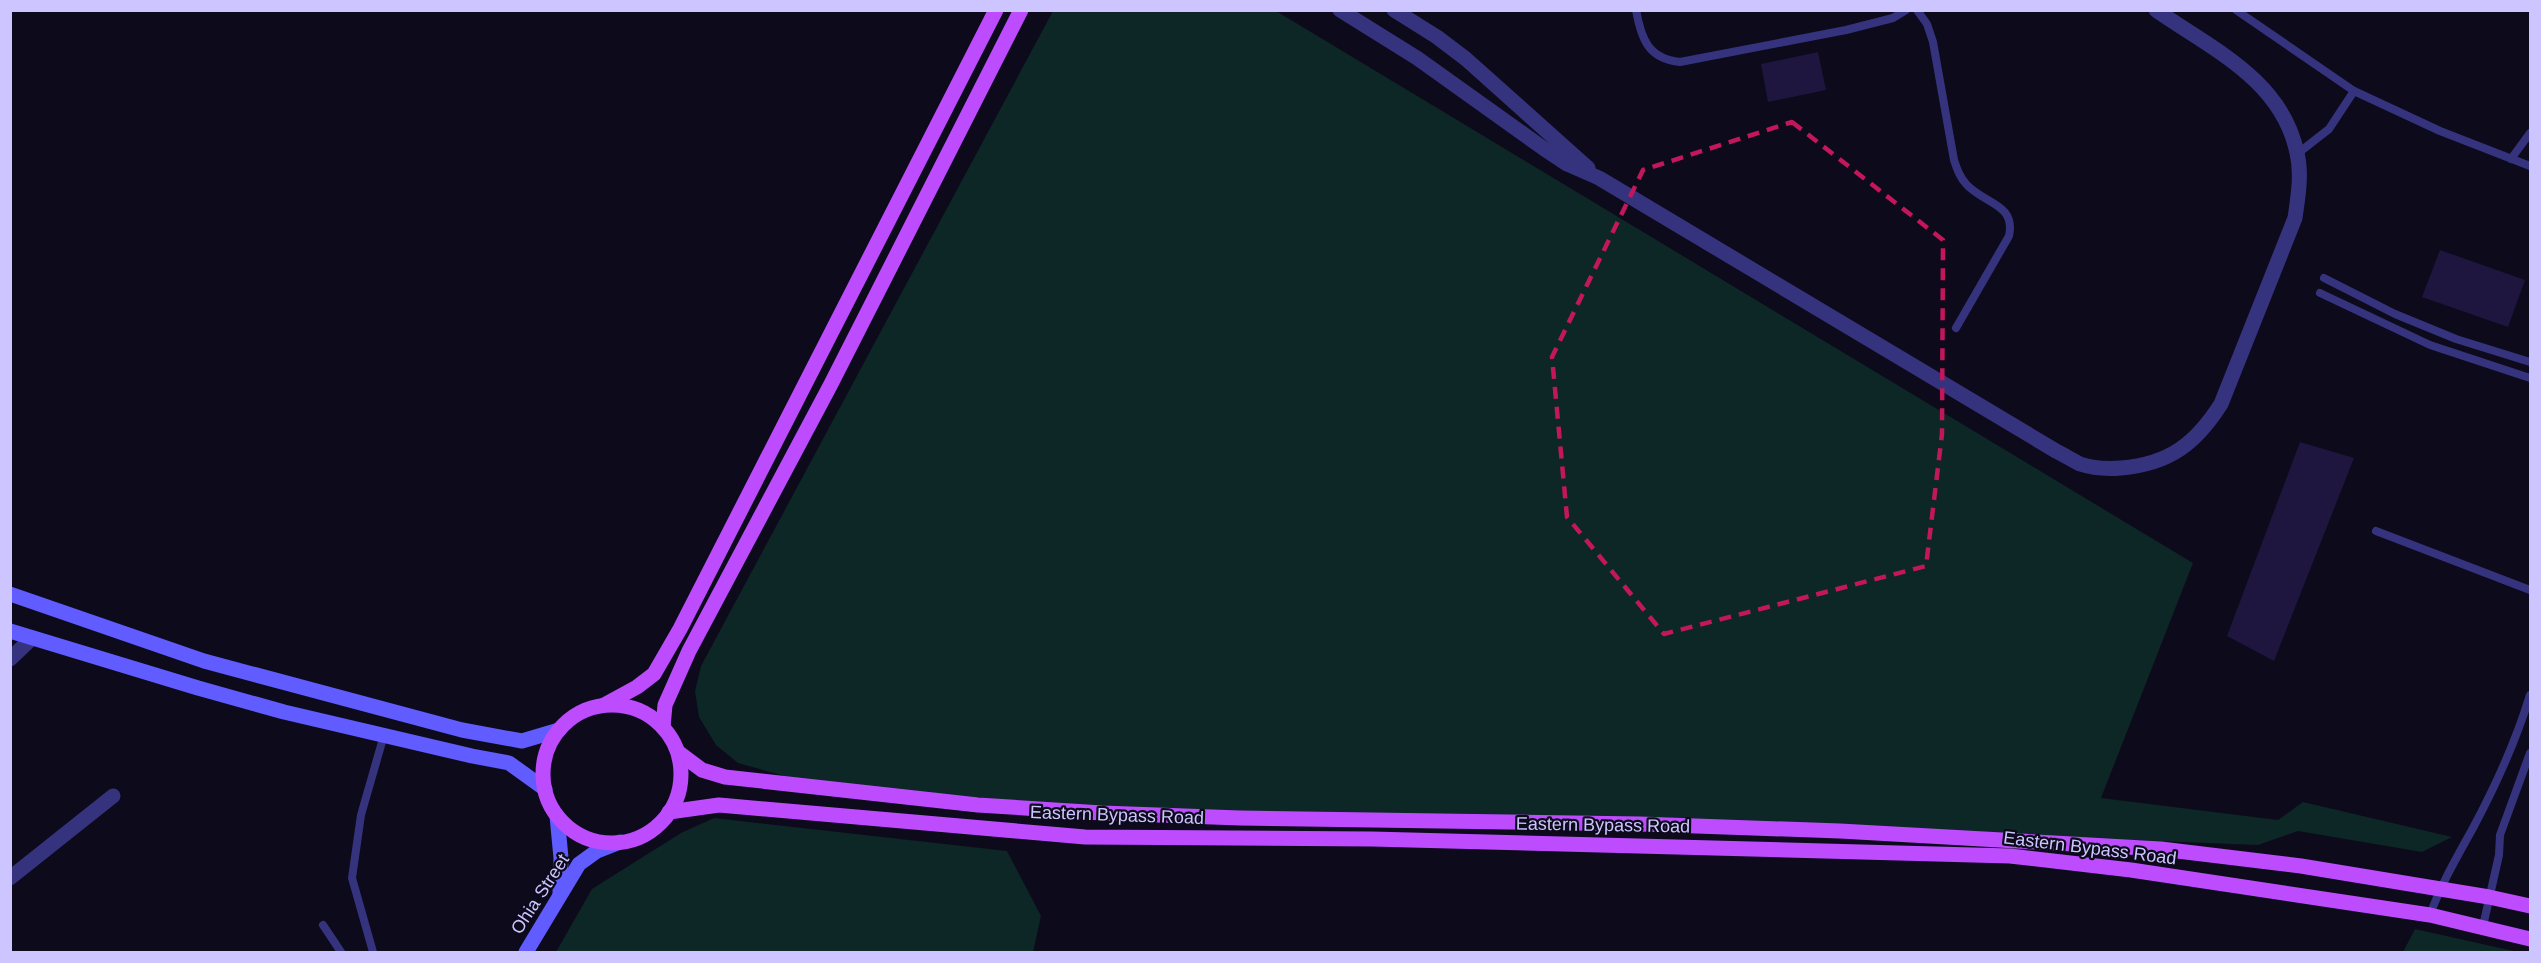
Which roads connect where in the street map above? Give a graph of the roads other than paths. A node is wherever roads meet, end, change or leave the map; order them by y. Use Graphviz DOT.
graph roads {
  1 [pos="996,10"];
  2 [pos="1021,10"];
  3 [pos="1340,10"];
  4 [pos="1394,10"];
  5 [pos="1636,10"];
  6 [pos="1906,10"];
  7 [pos="1917,10"];
  8 [pos="2156,10"];
  9 [pos="2236,10"];
  10 [pos="2354,91"];
  11 [pos="2530,134"];
  12 [pos="2297,154"];
  13 [pos="2511,159"];
  14 [pos="2530,166"];
  15 [pos="1599,178"];
  16 [pos="2324,278"];
  17 [pos="2320,293"];
  18 [pos="1956,328"];
  19 [pos="2530,362"];
  20 [pos="2530,378"];
  21 [pos="2376,531"];
  22 [pos="2530,590"];
  23 [pos="10,594"];
  24 [pos="10,631"];
  25 [pos="32,638"];
  26 [pos="10,659"];
  27 [pos="204,661"];
  28 [pos="198,688"];
  29 [pos="2530,695"];
  30 [pos="604,705"];
  31 [pos="663,727"];
  32 [pos="559,730"];
  33 [pos="384,735"];
  34 [pos="678,752"];
  35 [pos="2530,753"];
  36 [pos="544,789"];
  37 [pos="113,796"];
  38 [pos="669,812"];
  39 [pos="558,816"];
  40 [pos="620,842"];
  41 [pos="10,878"];
  42 [pos="2439,890"];
  43 [pos="560,893"];
  44 [pos="2489,897"];
  45 [pos="2530,906"];
  46 [pos="2430,915"];
  47 [pos="323,925"];
  48 [pos="2483,926"];
  49 [pos="2530,939"];
  50 [pos="341,952"];
  51 [pos="374,952"];
  52 [pos="526,952"];
  1 -- 30 [label="main road"];
  2 -- 31 [label="main road"];
  3 -- 15 [label="street"];
  4 -- 15 [label="street"];
  5 -- 6 [label="lane"];
  7 -- 18 [label="lane"];
  8 -- 12 [label="street"];
  9 -- 10 [label="lane"];
  10 -- 12 [label="lane"];
  10 -- 13 [label="lane"];
  11 -- 13 [label="lane"];
  12 -- 15 [label="street"];
  13 -- 14 [label="lane"];
  16 -- 19 [label="lane"];
  17 -- 20 [label="lane"];
  21 -- 22 [label="lane"];
  23 -- 27 [label="street"];
  24 -- 25 [label="street"];
  25 -- 26 [label="street"];
  25 -- 28 [label="street"];
  27 -- 28 [label="street"];
  27 -- 32 [label="street"];
  28 -- 33 [label="street"];
  29 -- 42 [label="lane"];
  30 -- 31 [label="main road"];
  30 -- 32 [label="main road"];
  31 -- 34 [label="main road"];
  32 -- 36 [label="main road"];
  33 -- 36 [label="street"];
  33 -- 51 [label="lane"];
  34 -- 38 [label="main road"];
  34 -- 42 [label="main road, Eastern Bypass Road"];
  35 -- 44 [label="lane"];
  36 -- 39 [label="main road"];
  37 -- 41 [label="street"];
  38 -- 40 [label="main road"];
  38 -- 46 [label="main road, Eastern Bypass Road"];
  39 -- 40 [label="main road"];
  39 -- 43 [label="street"];
  40 -- 43 [label="street, Ohia Street"];
  42 -- 44 [label="main road, Eastern Bypass Road"];
  42 -- 46 [label="lane"];
  43 -- 52 [label="street, Ohia Street"];
  44 -- 45 [label="main road, Eastern Bypass Road"];
  44 -- 48 [label="lane"];
  46 -- 48 [label="main road, Eastern Bypass Road"];
  47 -- 50 [label="lane"];
  48 -- 49 [label="main road, Eastern Bypass Road"];
}
